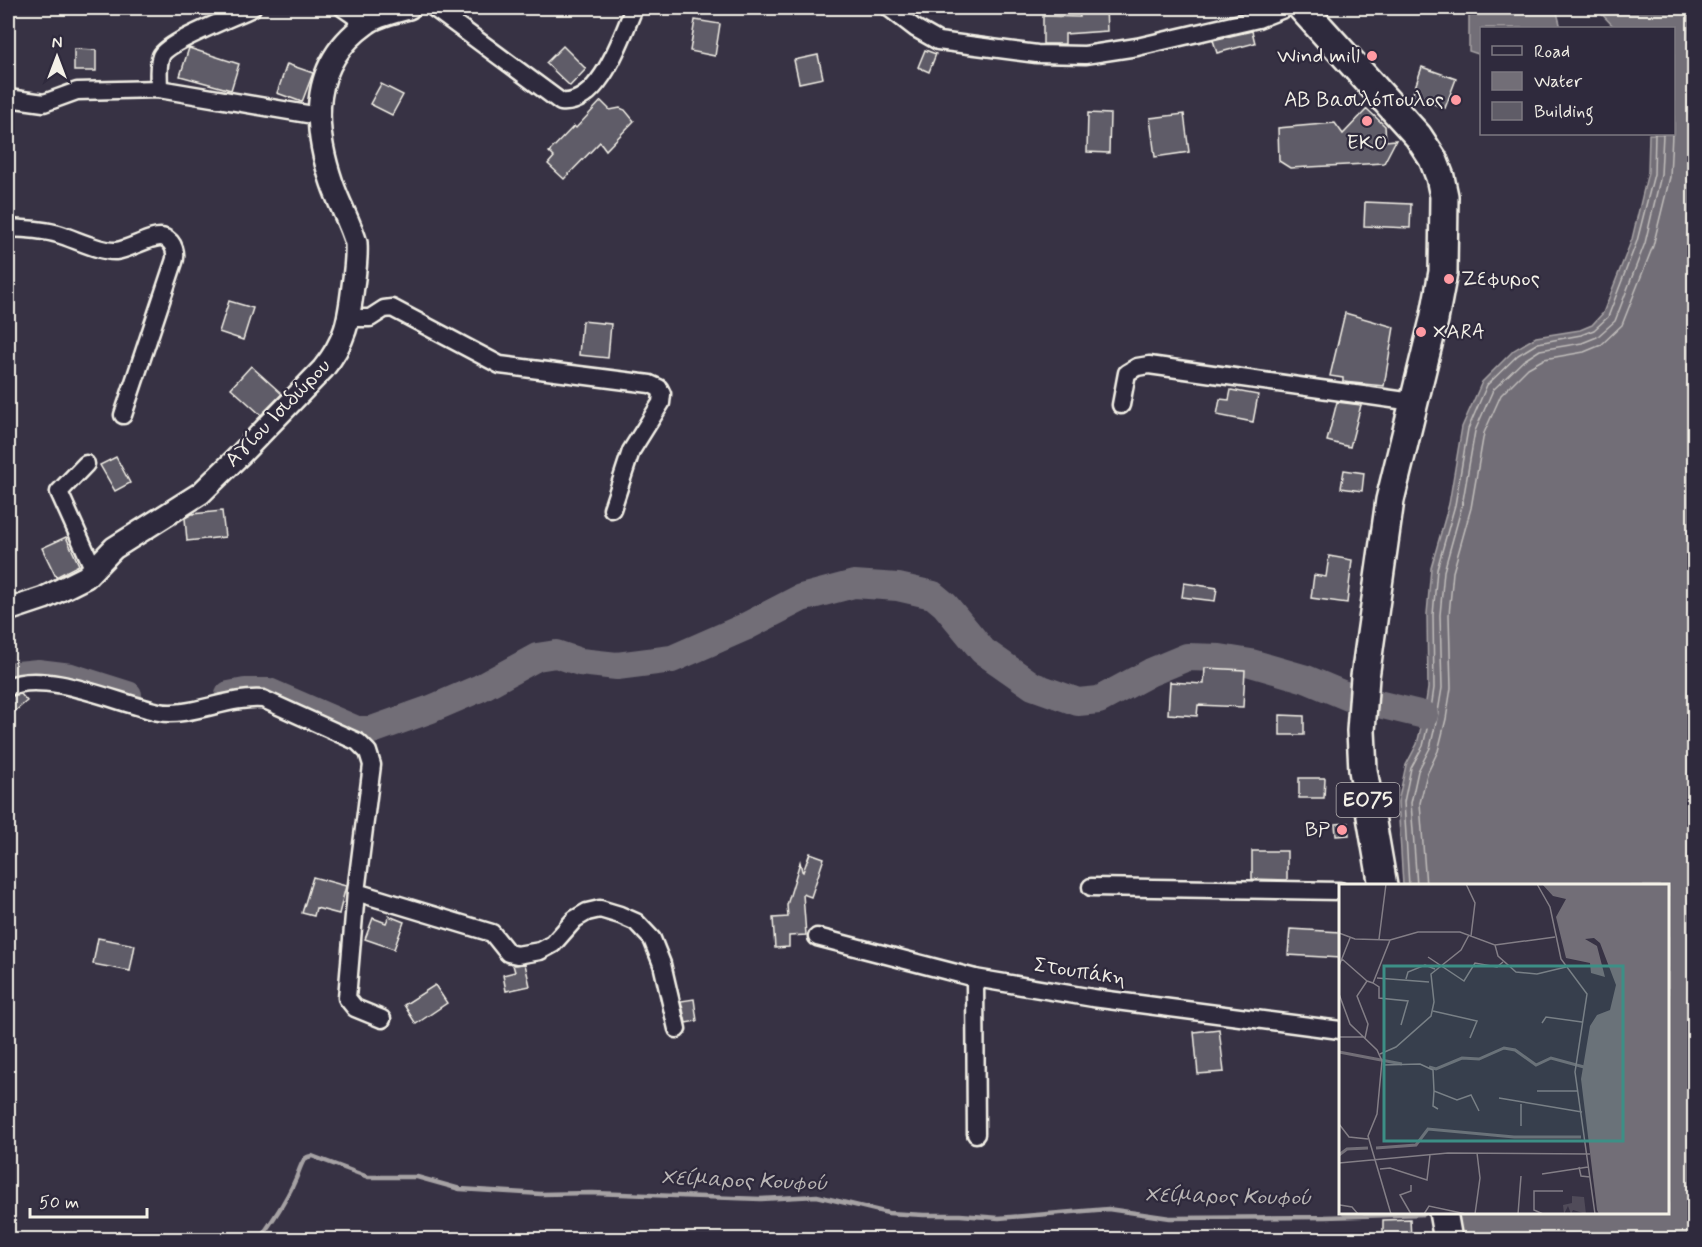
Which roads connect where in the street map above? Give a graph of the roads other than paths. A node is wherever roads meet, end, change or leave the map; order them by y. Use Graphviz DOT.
graph roads {
  1 [pos="252,8"];
  2 [pos="343,8"];
  3 [pos="409,8"];
  4 [pos="434,8"];
  5 [pos="634,8"];
  6 [pos="889,8"];
  7 [pos="1287,8"];
  8 [pos="1302,8"];
  9 [pos="366,24"];
  10 [pos="159,89"];
  11 [pos="8,98"];
  12 [pos="319,116"];
  13 [pos="8,228"];
  14 [pos="350,318"];
  15 [pos="1413,402"];
  16 [pos="1121,405"];
  17 [pos="123,416"];
  18 [pos="86,464"];
  19 [pos="612,509"];
  20 [pos="94,570"];
  21 [pos="8,610"];
  22 [pos="8,687"];
  23 [pos="1383,884"];
  24 [pos="1091,887"];
  25 [pos="1339,891"];
  26 [pos="356,892"];
  27 [pos="817,937"];
  28 [pos="975,978"];
  29 [pos="382,1018"];
  30 [pos="677,1029"];
  31 [pos="1339,1030"];
  32 [pos="976,1134"];
  33 [pos="1431,1214"];
  34 [pos="1443,1214"];
  35 [pos="1435,1239"];
  36 [pos="1448,1239"];
  1 -- 10 [label="street"];
  2 -- 9 [label="street"];
  3 -- 9 [label="street, Αγίου Ισιδώρου"];
  4 -- 5 [label="street"];
  6 -- 7 [label="street"];
  8 -- 15 [label="main road, ΕΟ75"];
  9 -- 12 [label="street, Αγίου Ισιδώρου"];
  10 -- 11 [label="street"];
  10 -- 12 [label="street"];
  12 -- 14 [label="street, Αγίου Ισιδώρου"];
  13 -- 17 [label="street"];
  14 -- 19 [label="street"];
  14 -- 20 [label="street, Αγίου Ισιδώρου"];
  15 -- 16 [label="street"];
  15 -- 23 [label="main road, ΕΟ75"];
  18 -- 20 [label="street"];
  20 -- 21 [label="street, Αγίου Ισιδώρου"];
  22 -- 26 [label="street"];
  24 -- 25 [label="street"];
  26 -- 29 [label="street"];
  26 -- 30 [label="street"];
  27 -- 28 [label="street, Στουπάκη"];
  28 -- 31 [label="street, Στουπάκη"];
  28 -- 32 [label="street"];
  33 -- 35 [label="main road"];
  34 -- 36 [label="main road"];
}
